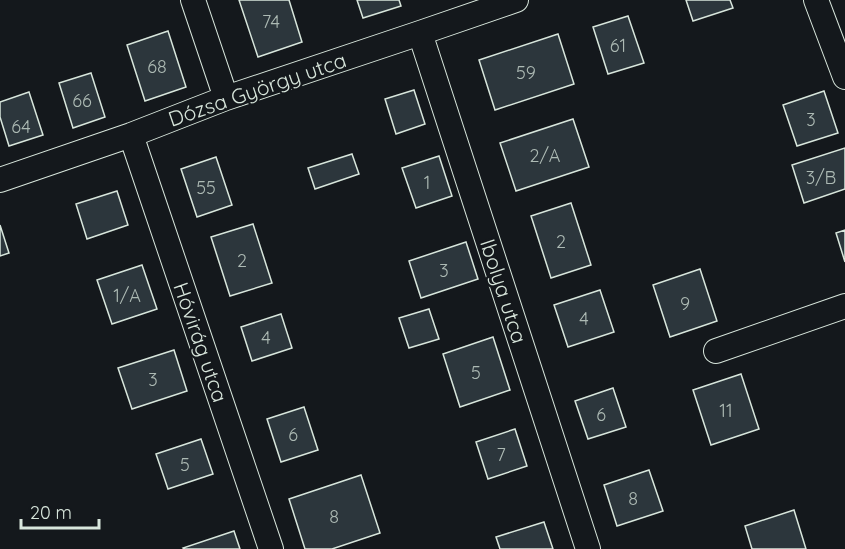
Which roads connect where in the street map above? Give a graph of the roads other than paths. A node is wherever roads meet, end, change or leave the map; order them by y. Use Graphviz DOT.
graph roads {
  1 [pos="193,0"];
  2 [pos="516,0"];
  3 [pos="816,0"];
  4 [pos="420,33"];
  5 [pos="845,78"];
  6 [pos="226,98"];
  7 [pos="131,135"];
  8 [pos="0,180"];
  9 [pos="845,306"];
  10 [pos="716,351"];
  11 [pos="270,549"];
  12 [pos="588,549"];
  1 -- 6 [label="street"];
  2 -- 4 [label="street, Dózsa György utca"];
  3 -- 5 [label="street"];
  4 -- 6 [label="street, Dózsa György utca"];
  4 -- 12 [label="street, Ibolya utca"];
  6 -- 7 [label="street, Dózsa György utca"];
  7 -- 8 [label="street, Dózsa György utca"];
  7 -- 11 [label="street, Hóvirág utca"];
  9 -- 10 [label="street"];
}
